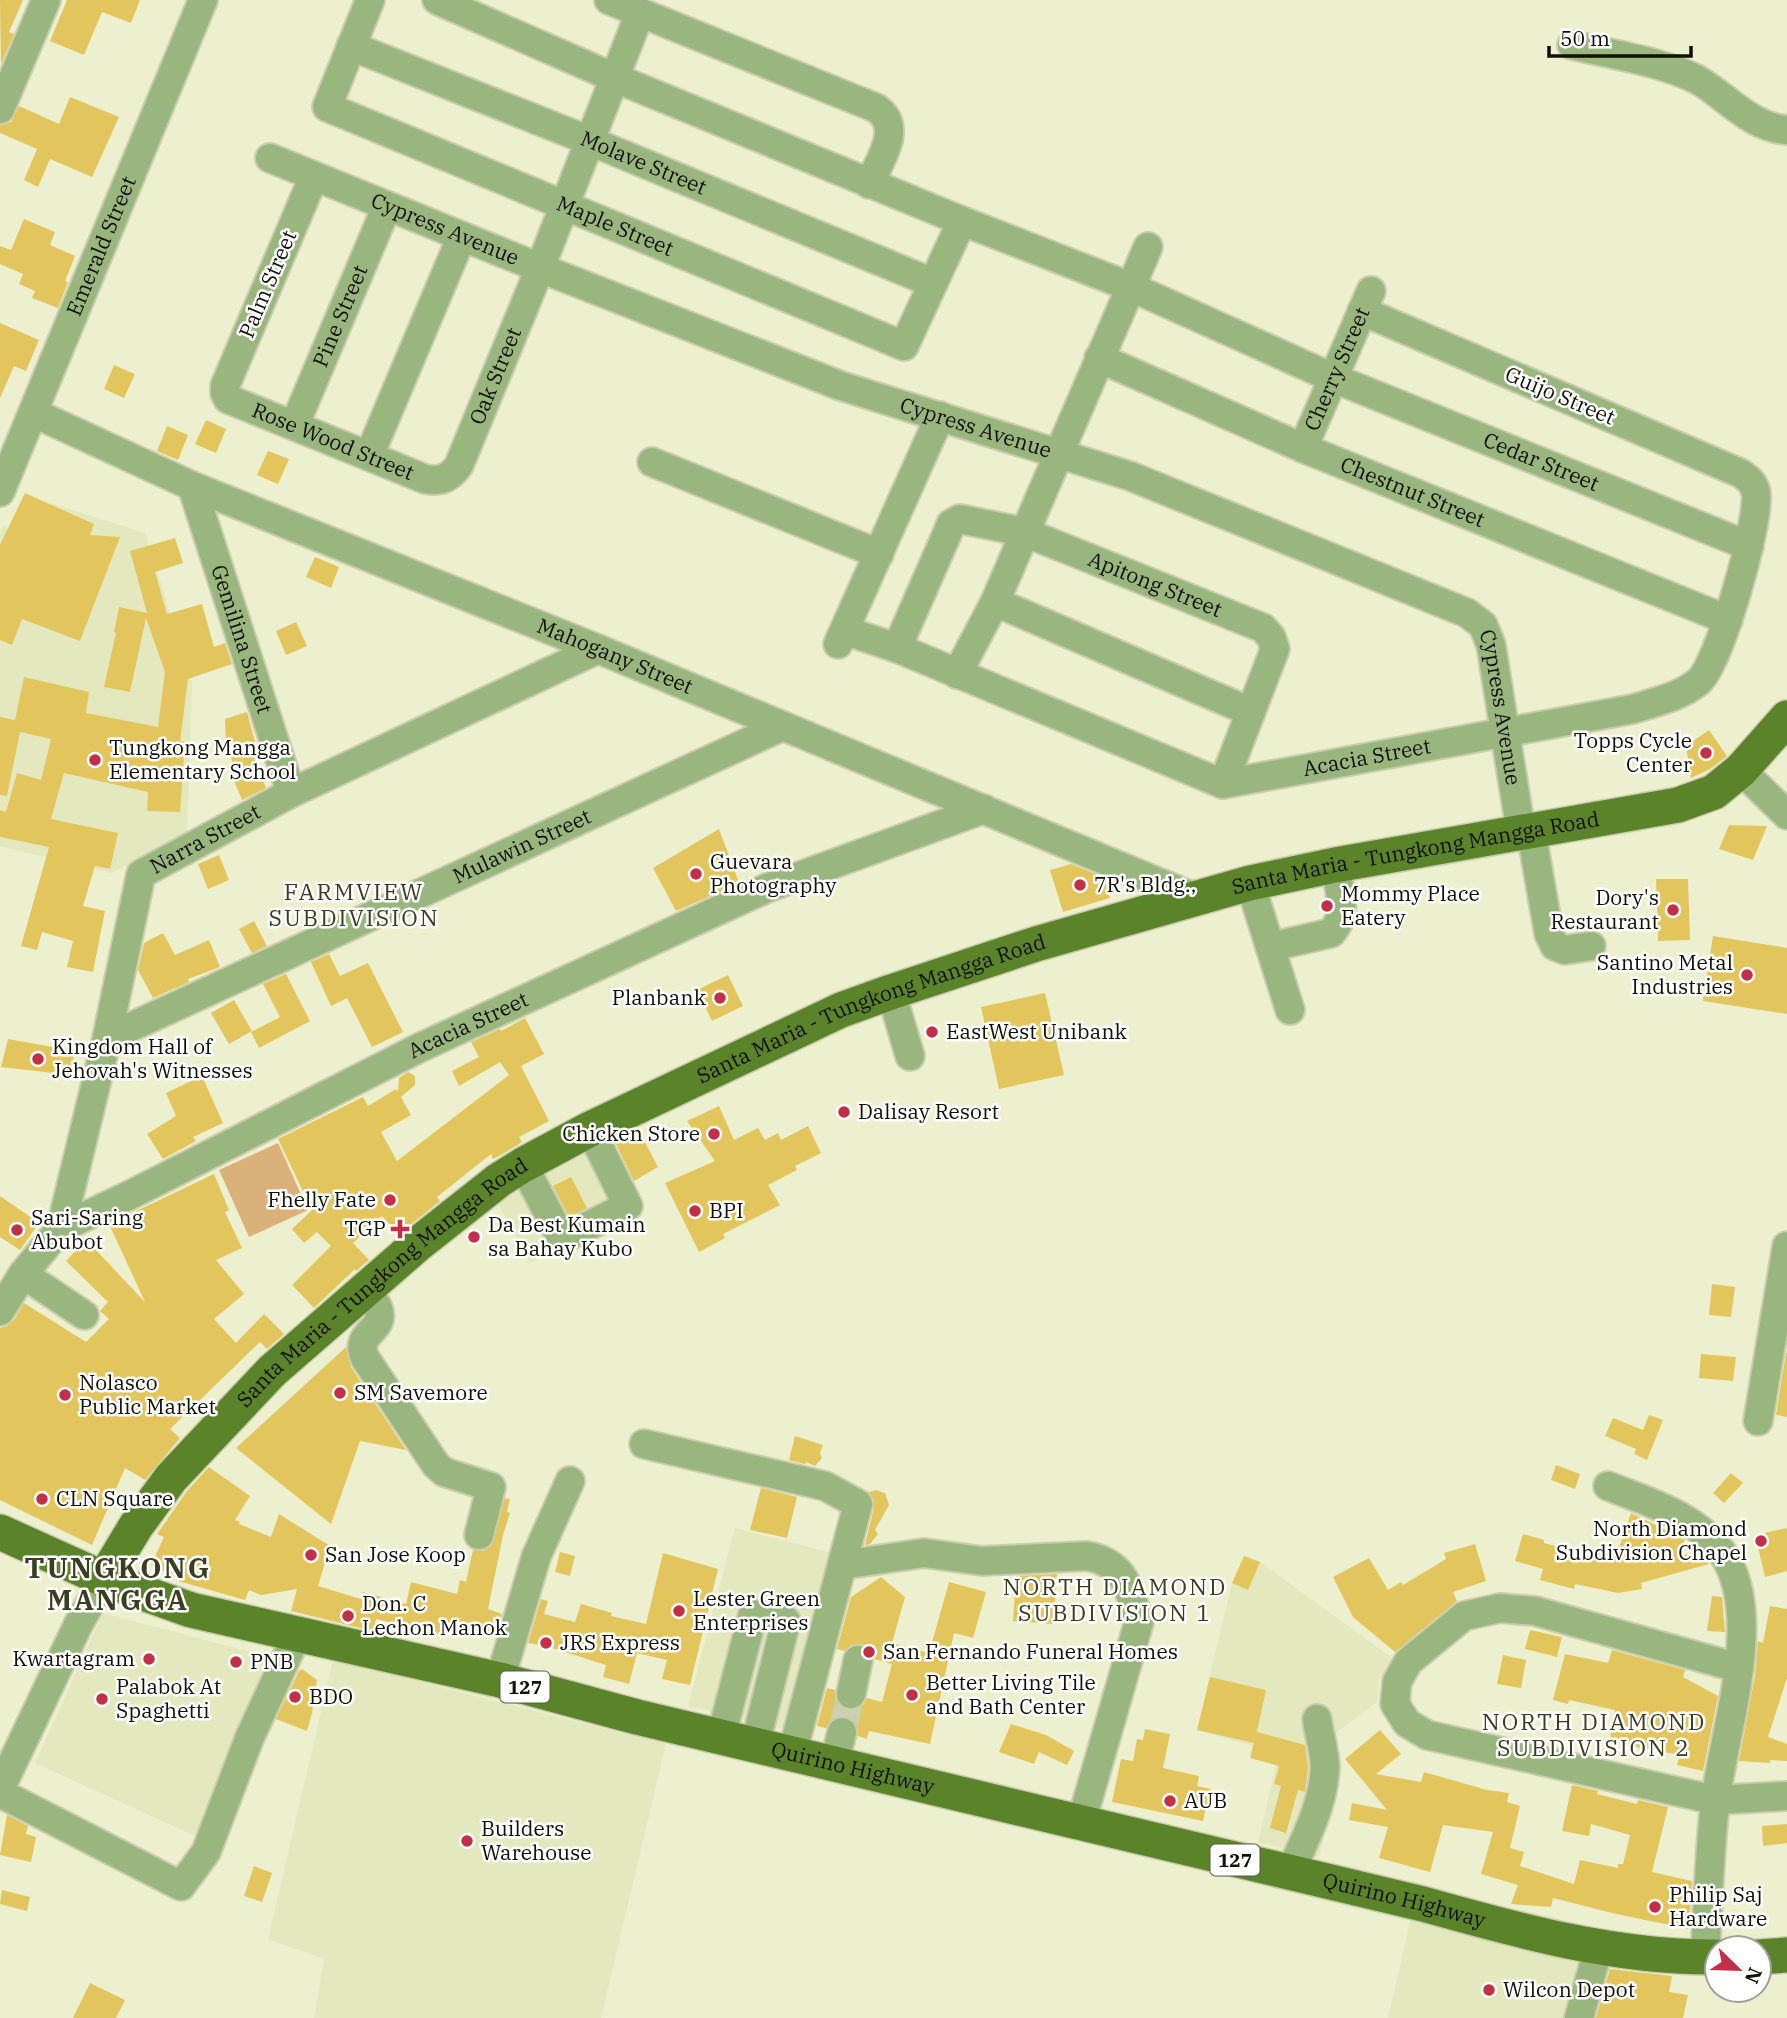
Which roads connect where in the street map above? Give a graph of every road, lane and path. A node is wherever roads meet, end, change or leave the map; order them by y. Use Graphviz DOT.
graph roads {
  1 [pos="46,0"];
  2 [pos="203,0"];
  3 [pos="370,0"];
  4 [pos="437,0"];
  5 [pos="609,0"];
  6 [pos="640,13"];
  7 [pos="1572,45"];
  8 [pos="351,46"];
  9 [pos="615,78"];
  10 [pos="0,109"];
  11 [pos="1787,130"];
  12 [pos="590,141"];
  13 [pos="270,158"];
  14 [pos="314,176"];
  15 [pos="869,184"];
  16 [pos="387,206"];
  17 [pos="564,206"];
  18 [pos="962,221"];
  19 [pos="462,236"];
  20 [pos="1148,247"];
  21 [pos="540,268"];
  22 [pos="933,284"];
  23 [pos="1132,287"];
  24 [pos="1366,301"];
  25 [pos="1099,358"];
  26 [pos="1333,378"];
  27 [pos="225,393"];
  28 [pos="34,413"];
  29 [pos="940,416"];
  30 [pos="295,424"];
  31 [pos="1303,447"];
  32 [pos="1059,453"];
  33 [pos="369,456"];
  34 [pos="652,462"];
  35 [pos="445,479"];
  36 [pos="192,486"];
  37 [pos="1755,486"];
  38 [pos="0,492"];
  39 [pos="1024,532"];
  40 [pos="1749,546"];
  41 [pos="879,554"];
  42 [pos="995,602"];
  43 [pos="1728,620"];
  44 [pos="897,648"];
  45 [pos="598,649"];
  46 [pos="957,674"];
  47 [pos="1251,712"];
  48 [pos="1787,719"];
  49 [pos="783,726"];
  50 [pos="1506,732"];
  51 [pos="1741,770"];
  52 [pos="1223,784"];
  53 [pos="292,793"];
  54 [pos="984,809"];
  55 [pos="1787,815"];
  56 [pos="1526,832"];
  57 [pos="1335,865"];
  58 [pos="1250,883"];
  59 [pos="1196,898"];
  60 [pos="1591,946"];
  61 [pos="1270,947"];
  62 [pos="891,992"];
  63 [pos="1290,1010"];
  64 [pos="107,1038"];
  65 [pos="910,1056"];
  66 [pos="590,1129"];
  67 [pos="523,1165"];
  68 [pos="61,1228"];
  69 [pos="1787,1246"];
  70 [pos="23,1274"];
  71 [pos="366,1289"];
  72 [pos="0,1311"];
  73 [pos="84,1315"];
  74 [pos="1758,1421"];
  75 [pos="644,1444"];
  76 [pos="570,1481"];
  77 [pos="1608,1486"];
  78 [pos="0,1532"];
  79 [pos="479,1535"];
  80 [pos="842,1565"];
  81 [pos="104,1579"];
  82 [pos="294,1632"];
  83 [pos="858,1660"];
  84 [pos="1739,1668"];
  85 [pos="500,1680"];
  86 [pos="851,1694"];
  87 [pos="1317,1719"];
  88 [pos="721,1737"];
  89 [pos="755,1745"];
  90 [pos="792,1754"];
  91 [pos="0,1791"];
  92 [pos="1787,1796"];
  93 [pos="1716,1800"];
  94 [pos="1081,1823"];
  95 [pos="1290,1873"];
  96 [pos="1712,1934"];
  97 [pos="1599,1946"];
  98 [pos="1703,1956"];
  99 [pos="1579,2018"];
  1 -- 10 [label="street"];
  2 -- 28 [label="street, Emerald Street"];
  3 -- 8 [label="street"];
  4 -- 9 [label="street, Cedar Street"];
  5 -- 6 [label="street"];
  6 -- 9 [label="street"];
  6 -- 15 [label="street"];
  7 -- 11 [label="street"];
  8 -- 12 [label="street, Molave Street"];
  8 -- 17 [label="street, Maple Street"];
  9 -- 12 [label="street"];
  9 -- 15 [label="street, Cedar Street"];
  12 -- 17 [label="street"];
  12 -- 22 [label="street, Molave Street"];
  13 -- 14 [label="street, Cypress Avenue"];
  14 -- 16 [label="street, Cypress Avenue"];
  14 -- 27 [label="street, Palm Street"];
  15 -- 18 [label="street, Cedar Street"];
  16 -- 19 [label="street, Cypress Avenue"];
  16 -- 30 [label="street, Pine Street"];
  17 -- 21 [label="street"];
  17 -- 22 [label="street, Maple Street"];
  18 -- 22 [label="street"];
  18 -- 23 [label="street, Cedar Street"];
  19 -- 21 [label="street, Cypress Avenue"];
  19 -- 33 [label="street"];
  20 -- 23 [label="street"];
  21 -- 29 [label="street, Cypress Avenue"];
  21 -- 35 [label="street, Oak Street"];
  23 -- 25 [label="street"];
  23 -- 26 [label="street, Cedar Street"];
  24 -- 26 [label="street, Cherry Street"];
  24 -- 37 [label="street, Guijo Street"];
  25 -- 31 [label="street, Chestnut Street"];
  25 -- 32 [label="street"];
  26 -- 31 [label="street, Cherry Street"];
  26 -- 40 [label="street, Cedar Street"];
  27 -- 30 [label="street, Rose Wood Street"];
  28 -- 36 [label="street, Mahogany Street"];
  28 -- 38 [label="street, Emerald Street"];
  29 -- 32 [label="street, Cypress Avenue"];
  29 -- 41 [label="street"];
  30 -- 33 [label="street, Rose Wood Street"];
  31 -- 43 [label="street, Chestnut Street"];
  32 -- 39 [label="street"];
  32 -- 50 [label="street, Cypress Avenue"];
  33 -- 35 [label="street, Rose Wood Street"];
  34 -- 41 [label="street"];
  36 -- 45 [label="street, Mahogany Street"];
  36 -- 53 [label="street, Gemilina Street"];
  37 -- 40 [label="street, Acacia Street"];
  39 -- 42 [label="street"];
  39 -- 44 [label="street, Apitong Street"];
  39 -- 47 [label="street, Apitong Street"];
  40 -- 43 [label="street, Acacia Street"];
  41 -- 44 [label="street"];
  42 -- 46 [label="street"];
  42 -- 47 [label="street"];
  43 -- 50 [label="street, Acacia Street"];
  44 -- 46 [label="street"];
  45 -- 49 [label="street, Mahogany Street"];
  45 -- 53 [label="street, Narra Street"];
  46 -- 52 [label="street"];
  47 -- 52 [label="street"];
  48 -- 51 [label="main road, Santa Maria - Tungkong Mangga Road"];
  49 -- 54 [label="street, Mahogany Street"];
  49 -- 64 [label="street, Mulawin Street"];
  50 -- 52 [label="street, Acacia Street"];
  50 -- 56 [label="street, Cypress Avenue"];
  51 -- 55 [label="street"];
  51 -- 56 [label="main road, Santa Maria - Tungkong Mangga Road"];
  53 -- 64 [label="street, Narra Street"];
  54 -- 59 [label="street, Mahogany Street"];
  54 -- 68 [label="street, Acacia Street"];
  56 -- 57 [label="main road, Santa Maria - Tungkong Mangga Road"];
  56 -- 60 [label="street, Cypress Avenue"];
  57 -- 58 [label="main road, Santa Maria - Tungkong Mangga Road"];
  57 -- 61 [label="street"];
  58 -- 59 [label="main road, Santa Maria - Tungkong Mangga Road"];
  58 -- 61 [label="street"];
  59 -- 62 [label="main road, Santa Maria - Tungkong Mangga Road"];
  61 -- 63 [label="street"];
  62 -- 65 [label="street"];
  62 -- 66 [label="main road, Santa Maria - Tungkong Mangga Road"];
  64 -- 68 [label="street, Narra Street"];
  66 -- 67 [label="main road, Santa Maria - Tungkong Mangga Road"];
  66 -- 67 [label="street"];
  67 -- 71 [label="main road, Santa Maria - Tungkong Mangga Road"];
  68 -- 70 [label="street, Acacia Street"];
  69 -- 74 [label="street"];
  70 -- 72 [label="street, Acacia Street"];
  70 -- 73 [label="street"];
  71 -- 79 [label="street"];
  71 -- 81 [label="main road, Santa Maria - Tungkong Mangga Road"];
  75 -- 80 [label="street"];
  76 -- 85 [label="street"];
  77 -- 84 [label="street"];
  78 -- 81 [label="main road, Quirino Highway / 127"];
  80 -- 90 [label="street"];
  80 -- 94 [label="street"];
  81 -- 82 [label="main road, Quirino Highway / 127"];
  81 -- 91 [label="street"];
  82 -- 85 [label="main road, Quirino Highway / 127"];
  82 -- 91 [label="street"];
  83 -- 86 [label="street"];
  84 -- 93 [label="street"];
  84 -- 93 [label="street"];
  85 -- 88 [label="main road, Quirino Highway / 127"];
  87 -- 95 [label="street"];
  88 -- 89 [label="main road, Quirino Highway / 127"];
  88 -- 89 [label="street"];
  89 -- 90 [label="main road, Quirino Highway / 127"];
  90 -- 94 [label="main road, Quirino Highway / 127"];
  92 -- 93 [label="street"];
  93 -- 96 [label="street"];
  94 -- 95 [label="main road, Quirino Highway / 127"];
  95 -- 97 [label="main road, Quirino Highway / 127"];
  97 -- 98 [label="main road, Quirino Highway / 127"];
  97 -- 99 [label="street"];
}
